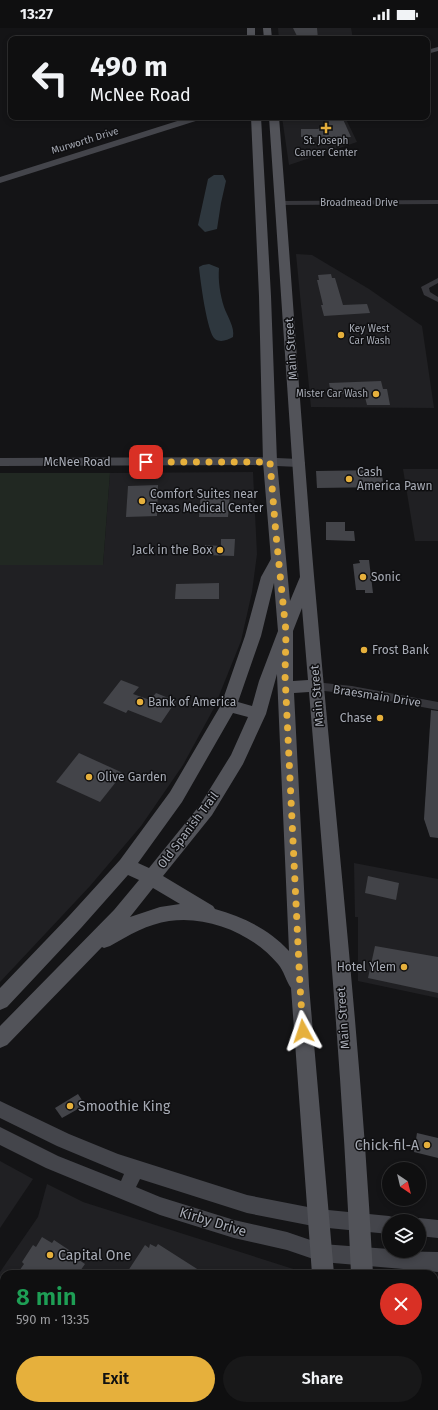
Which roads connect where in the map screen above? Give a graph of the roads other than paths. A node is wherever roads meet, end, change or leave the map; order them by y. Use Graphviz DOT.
graph roads {
  1 [pos="190,120"];
  2 [pos="254,120"];
  3 [pos="274,120"];
  4 [pos="0,180"];
  5 [pos="260,202"];
  6 [pos="438,202"];
  7 [pos="280,203"];
  8 [pos="263,247"];
  9 [pos="283,247"];
  10 [pos="438,280"];
  11 [pos="265,296"];
  12 [pos="287,296"];
  13 [pos="438,300"];
  14 [pos="0,462"];
  15 [pos="270,462"];
  16 [pos="299,463"];
  17 [pos="279,558"];
  18 [pos="307,576"];
  19 [pos="286,632"];
  20 [pos="316,686"];
  21 [pos="286,687"];
  22 [pos="229,706"];
  23 [pos="438,706"];
  24 [pos="258,714"];
  25 [pos="126,865"];
  26 [pos="152,878"];
  27 [pos="216,917"];
  28 [pos="85,951"];
  29 [pos="300,986"];
  30 [pos="0,1001"];
  31 [pos="0,1039"];
  32 [pos="0,1109"];
  33 [pos="0,1136"];
  34 [pos="135,1169"];
  35 [pos="125,1192"];
  36 [pos="318,1218"];
  37 [pos="360,1222"];
  38 [pos="382,1224"];
  39 [pos="426,1228"];
  40 [pos="438,1229"];
  41 [pos="322,1253"];
  42 [pos="438,1262"];
  43 [pos="361,1266"];
  44 [pos="323,1270"];
  1 -- 4 [label="street, Murworth Drive"];
  2 -- 5 [label="main road, Main Street"];
  3 -- 7 [label="main road, Main Street"];
  5 -- 7 [label="main road"];
  5 -- 8 [label="main road, Main Street"];
  6 -- 7 [label="street, Broadmead Drive"];
  7 -- 9 [label="main road, Main Street"];
  8 -- 9 [label="main road"];
  8 -- 11 [label="main road, Main Street"];
  9 -- 12 [label="main road, Main Street"];
  10 -- 13 [label="street"];
  11 -- 12 [label="main road"];
  11 -- 15 [label="main road, Main Street"];
  12 -- 16 [label="main road, Main Street"];
  14 -- 15 [label="street, McNee Road"];
  15 -- 16 [label="street, McNee Road"];
  15 -- 17 [label="main road, Main Street"];
  16 -- 18 [label="main road, Main Street"];
  17 -- 19 [label="main road, Main Street"];
  17 -- 22 [label="main road"];
  18 -- 19 [label="main road, Old Spanish Trail"];
  18 -- 20 [label="main road, Main Street"];
  19 -- 21 [label="main road, Main Street"];
  19 -- 24 [label="main road, Old Spanish Trail"];
  20 -- 21 [label="main road"];
  20 -- 23 [label="street, Braesmain Drive"];
  20 -- 37 [label="main road, Main Street"];
  21 -- 29 [label="main road, Main Street"];
  22 -- 24 [label="main road"];
  22 -- 25 [label="main road"];
  24 -- 26 [label="main road, Old Spanish Trail"];
  25 -- 26 [label="main road"];
  25 -- 30 [label="main road"];
  26 -- 27 [label="main road"];
  26 -- 28 [label="main road, Old Spanish Trail"];
  27 -- 28 [label="main road"];
  27 -- 29 [label="main road"];
  28 -- 31 [label="main road, Old Spanish Trail"];
  29 -- 36 [label="main road, Main Street"];
  32 -- 34 [label="street"];
  33 -- 35 [label="street, Kirby Drive"];
  34 -- 35 [label="street"];
  34 -- 36 [label="street"];
  35 -- 41 [label="street, Kirby Drive"];
  36 -- 37 [label="street"];
  36 -- 41 [label="main road, Main Street"];
  37 -- 38 [label="street"];
  37 -- 43 [label="main road, Main Street"];
  39 -- 40 [label="street"];
  41 -- 43 [label="street, Kirby Drive"];
  41 -- 44 [label="main road, Main Street"];
  42 -- 43 [label="street, Kirby Drive"];
}
